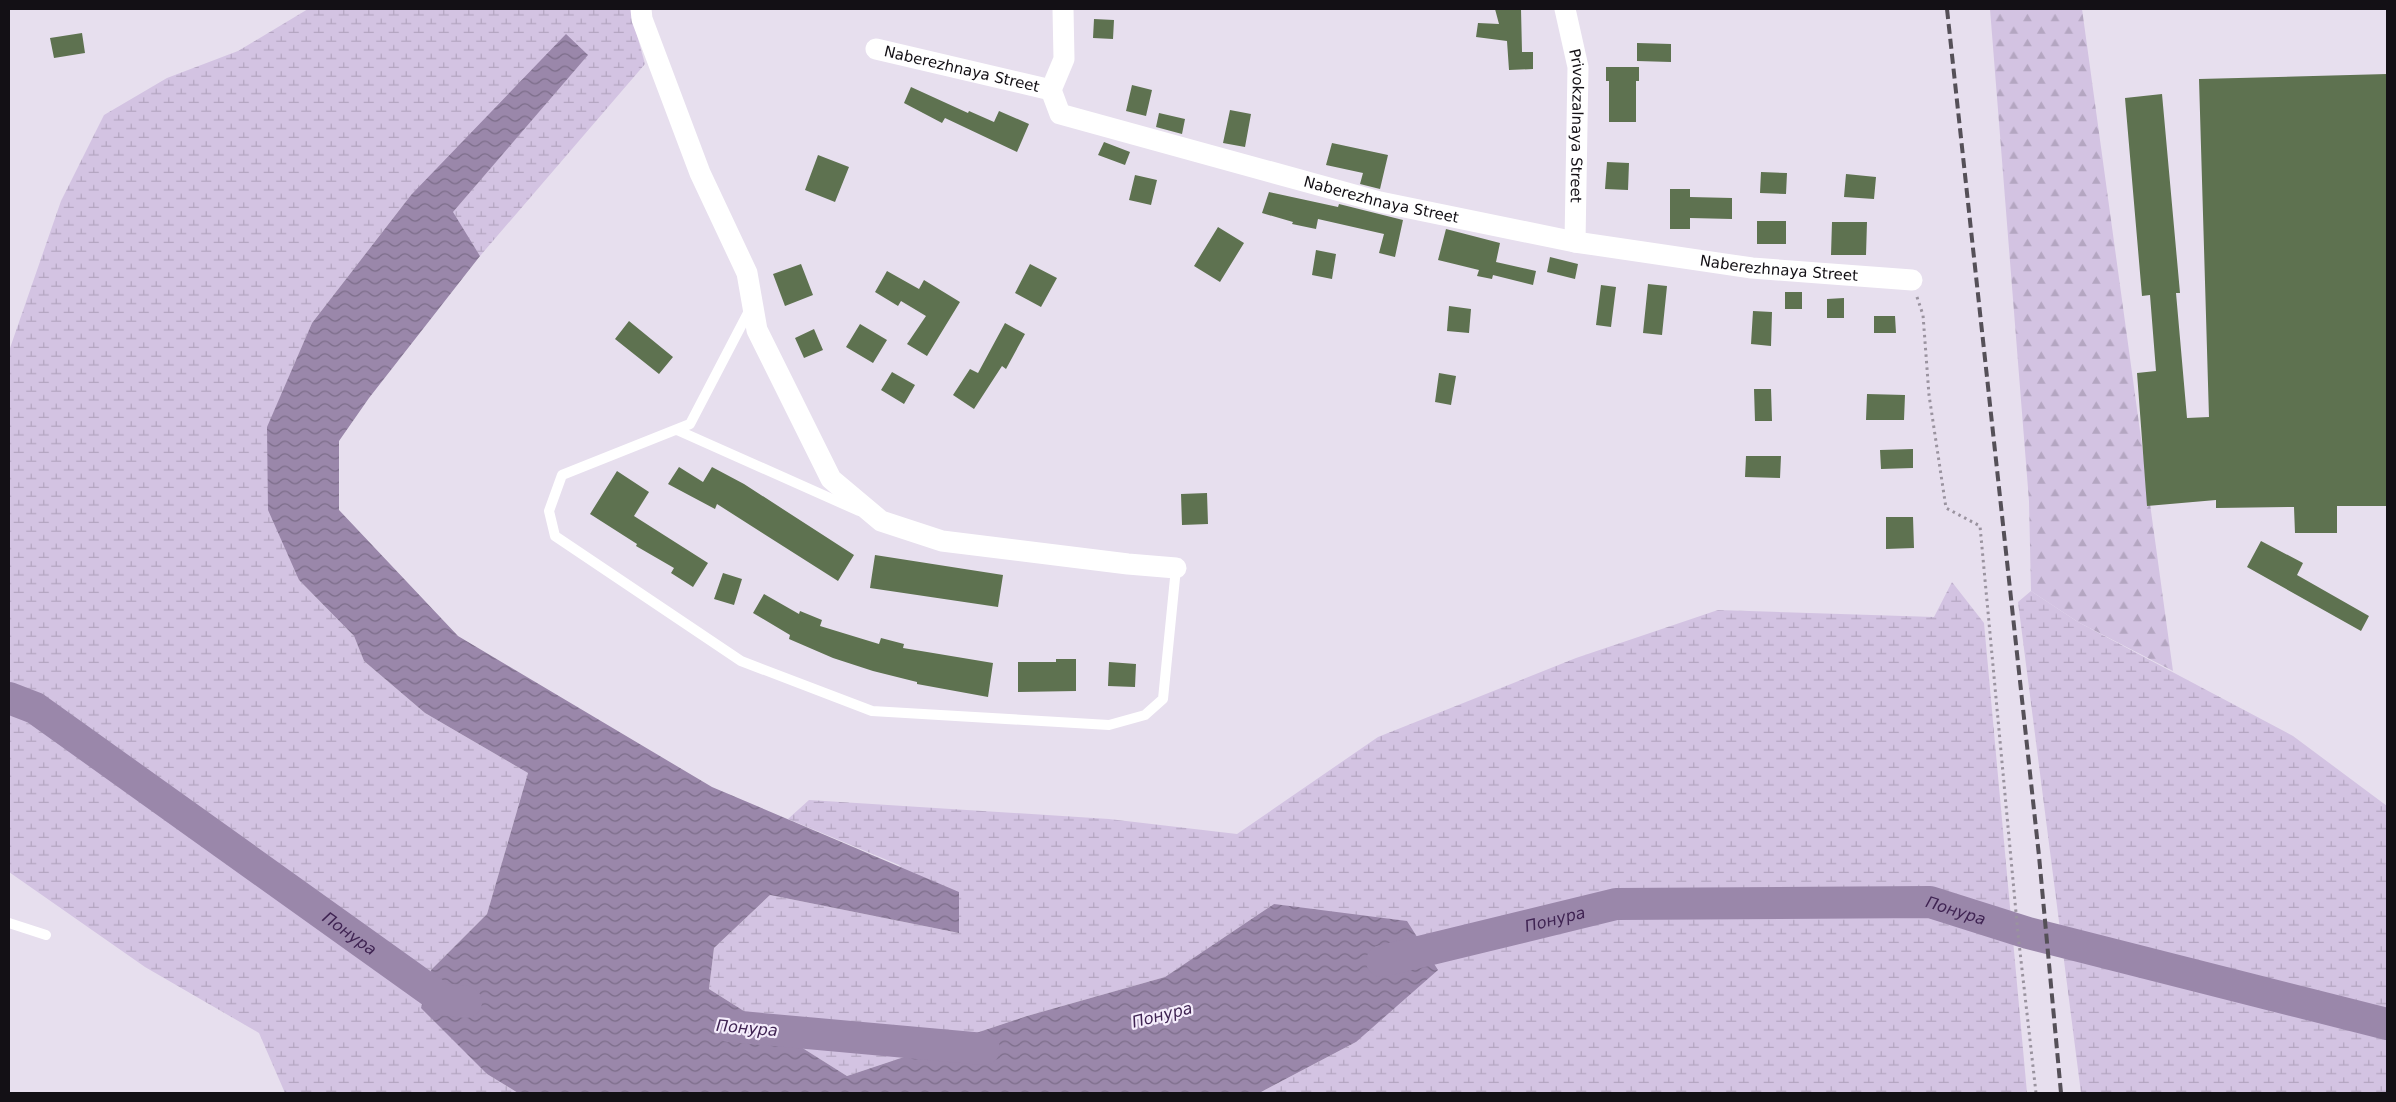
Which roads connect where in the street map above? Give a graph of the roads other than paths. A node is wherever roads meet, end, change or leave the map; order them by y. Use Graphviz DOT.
graph roads {
  1 [pos="641,9"];
  2 [pos="1063,9"];
  3 [pos="1565,9"];
  4 [pos="876,49"];
  5 [pos="1051,90"];
  6 [pos="1575,242"];
  7 [pos="1912,280"];
  8 [pos="752,304"];
  9 [pos="677,430"];
  10 [pos="881,521"];
  11 [pos="1176,568"];
  12 [pos="9,923"];
  13 [pos="46,935"];
  1 -- 8 [label="street"];
  2 -- 5 [label="street"];
  3 -- 6 [label="street, Privokzalnaya Street"];
  4 -- 5 [label="street, Naberezhnaya Street"];
  5 -- 6 [label="street, Naberezhnaya Street"];
  6 -- 7 [label="street, Naberezhnaya Street"];
  8 -- 9 [label="lane"];
  8 -- 10 [label="street"];
  9 -- 10 [label="lane"];
  9 -- 11 [label="lane"];
  10 -- 11 [label="street"];
  12 -- 13 [label="lane"];
}
